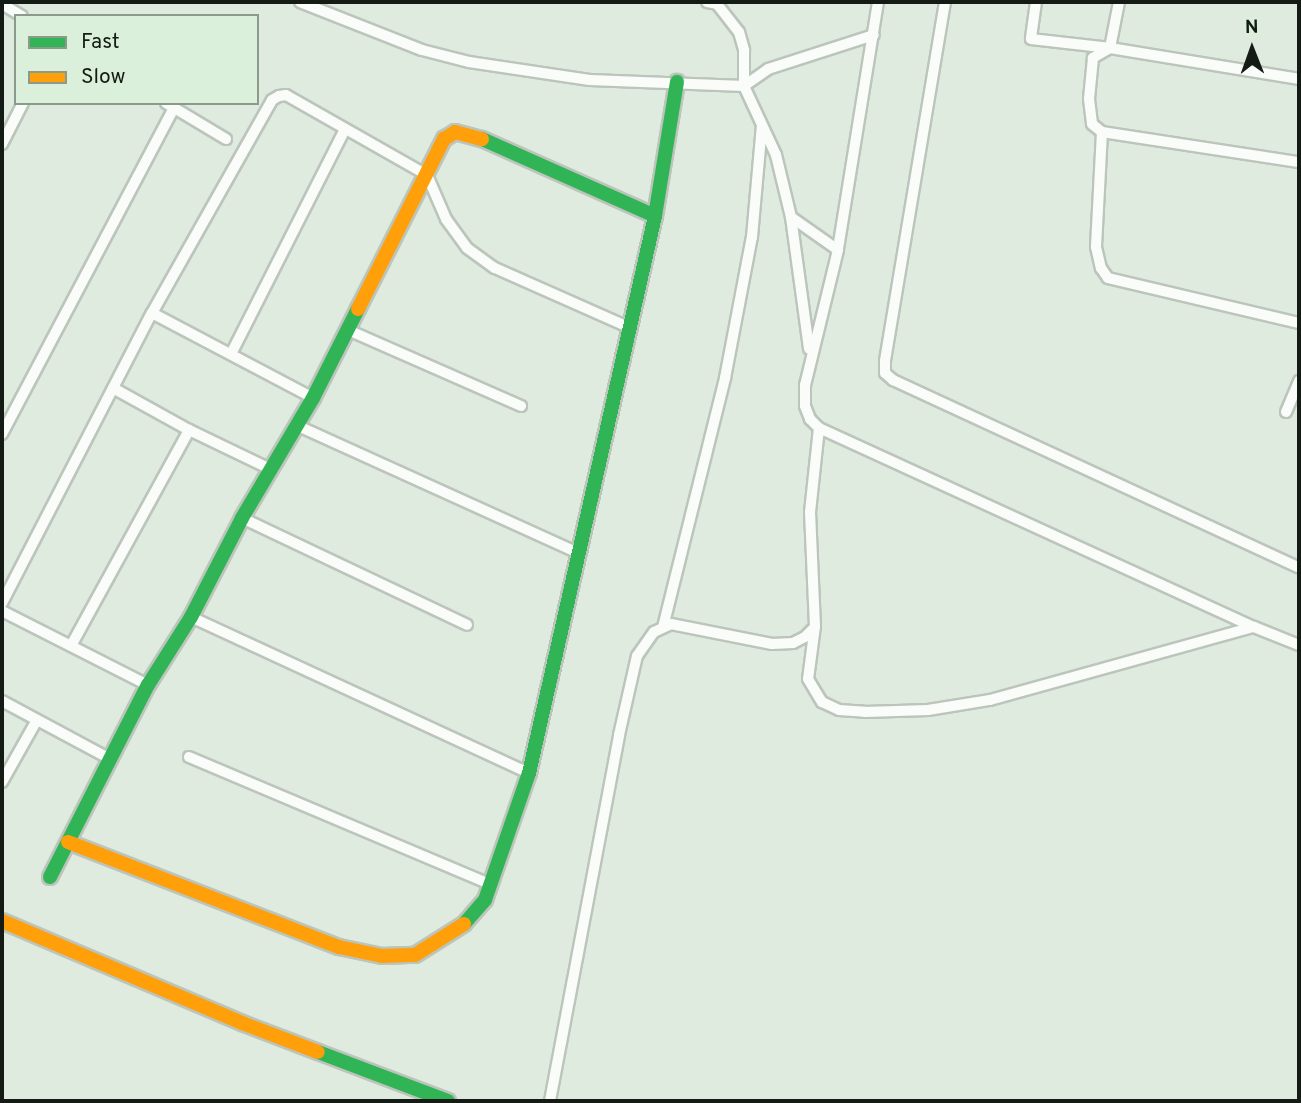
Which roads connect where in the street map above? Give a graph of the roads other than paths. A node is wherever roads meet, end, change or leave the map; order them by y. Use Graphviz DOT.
graph roads {
  1 [pos="300,2"];
  2 [pos="707,2"];
  3 [pos="878,2"];
  4 [pos="946,2"];
  5 [pos="1036,2"];
  6 [pos="1119,2"];
  7 [pos="2,4"];
  8 [pos="19,14"];
  9 [pos="874,35"];
  10 [pos="1110,48"];
  11 [pos="1299,79"];
  12 [pos="677,82"];
  13 [pos="744,86"];
  14 [pos="22,105"];
  15 [pos="170,106"];
  16 [pos="762,125"];
  17 [pos="345,129"];
  18 [pos="1101,132"];
  19 [pos="226,139"];
  20 [pos="2,144"];
  21 [pos="1299,162"];
  22 [pos="427,175"];
  23 [pos="655,216"];
  24 [pos="791,217"];
  25 [pos="838,250"];
  26 [pos="152,313"];
  27 [pos="1299,323"];
  28 [pos="628,327"];
  29 [pos="348,330"];
  30 [pos="231,354"];
  31 [pos="810,356"];
  32 [pos="1299,381"];
  33 [pos="113,388"];
  34 [pos="313,398"];
  35 [pos="521,406"];
  36 [pos="1286,412"];
  37 [pos="296,425"];
  38 [pos="819,428"];
  39 [pos="189,430"];
  40 [pos="2,434"];
  41 [pos="272,470"];
  42 [pos="242,518"];
  43 [pos="578,553"];
  44 [pos="1299,568"];
  45 [pos="2,603"];
  46 [pos="2,611"];
  47 [pos="191,617"];
  48 [pos="467,625"];
  49 [pos="663,626"];
  50 [pos="815,626"];
  51 [pos="1254,627"];
  52 [pos="72,644"];
  53 [pos="1299,645"];
  54 [pos="148,685"];
  55 [pos="2,701"];
  56 [pos="37,720"];
  57 [pos="189,757"];
  58 [pos="110,759"];
  59 [pos="529,773"];
  60 [pos="2,782"];
  61 [pos="68,842"];
  62 [pos="50,877"];
  63 [pos="491,884"];
  64 [pos="2,921"];
  65 [pos="448,1101"];
  66 [pos="550,1101"];
  1 -- 12 [label="street"];
  2 -- 13 [label="street"];
  3 -- 9 [label="street"];
  4 -- 44 [label="street"];
  5 -- 10 [label="street"];
  6 -- 10 [label="street"];
  7 -- 8 [label="street"];
  9 -- 13 [label="street"];
  9 -- 25 [label="street"];
  10 -- 11 [label="street"];
  10 -- 18 [label="street"];
  12 -- 13 [label="street"];
  12 -- 23 [label="street"];
  13 -- 16 [label="street"];
  14 -- 20 [label="street"];
  15 -- 19 [label="street"];
  15 -- 40 [label="street"];
  16 -- 24 [label="street"];
  16 -- 49 [label="street"];
  17 -- 22 [label="street"];
  17 -- 26 [label="street"];
  17 -- 30 [label="street"];
  18 -- 21 [label="street"];
  18 -- 27 [label="street"];
  22 -- 23 [label="street"];
  22 -- 28 [label="street"];
  22 -- 29 [label="street"];
  23 -- 28 [label="street"];
  24 -- 25 [label="street"];
  24 -- 31 [label="street"];
  25 -- 31 [label="street"];
  26 -- 30 [label="street"];
  26 -- 33 [label="street"];
  28 -- 43 [label="street"];
  29 -- 34 [label="street"];
  29 -- 35 [label="street"];
  30 -- 34 [label="street"];
  31 -- 38 [label="street"];
  32 -- 36 [label="street"];
  33 -- 39 [label="street"];
  33 -- 45 [label="street"];
  34 -- 37 [label="street"];
  37 -- 41 [label="street"];
  37 -- 43 [label="street"];
  38 -- 50 [label="street"];
  38 -- 51 [label="street"];
  39 -- 41 [label="street"];
  39 -- 52 [label="street"];
  41 -- 42 [label="street"];
  42 -- 47 [label="street"];
  42 -- 48 [label="street"];
  43 -- 59 [label="street"];
  46 -- 52 [label="street"];
  47 -- 54 [label="street"];
  47 -- 59 [label="street"];
  49 -- 50 [label="street"];
  49 -- 66 [label="street"];
  50 -- 51 [label="street"];
  51 -- 53 [label="street"];
  52 -- 54 [label="street"];
  54 -- 58 [label="street"];
  55 -- 56 [label="street"];
  56 -- 58 [label="street"];
  56 -- 60 [label="street"];
  57 -- 63 [label="street"];
  58 -- 61 [label="street"];
  59 -- 63 [label="street"];
  61 -- 62 [label="street"];
  61 -- 63 [label="street"];
  64 -- 65 [label="street"];
}
